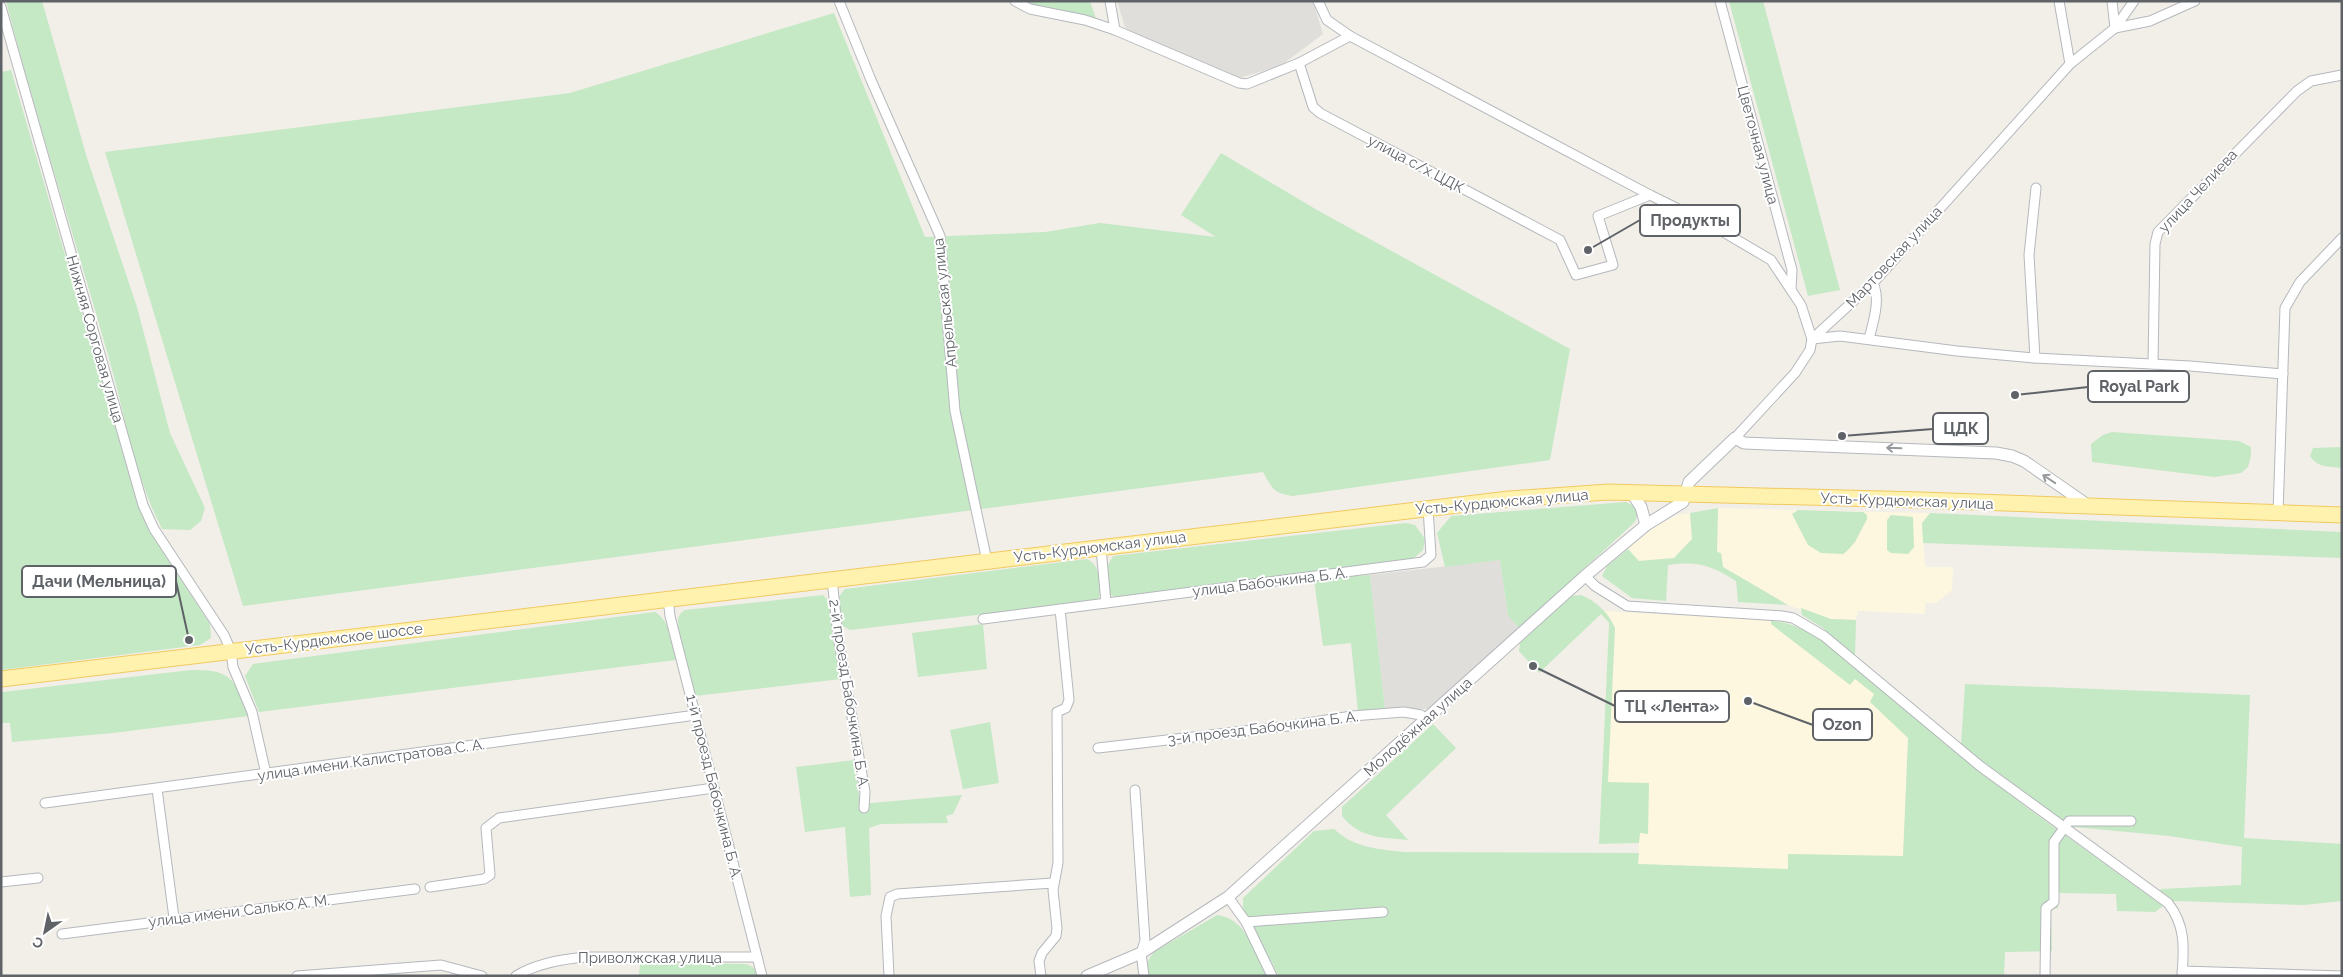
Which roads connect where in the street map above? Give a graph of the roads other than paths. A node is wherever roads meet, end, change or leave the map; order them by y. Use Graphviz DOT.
graph roads {
  1 [pos="840,1"];
  2 [pos="1015,1"];
  3 [pos="1110,1"];
  4 [pos="1318,1"];
  5 [pos="1720,1"];
  6 [pos="2059,1"];
  7 [pos="2112,1"];
  8 [pos="2134,1"];
  9 [pos="2195,1"];
  10 [pos="1,7"];
  11 [pos="4,26"];
  12 [pos="2115,28"];
  13 [pos="1115,30"];
  14 [pos="1350,36"];
  15 [pos="1299,63"];
  16 [pos="2070,64"];
  17 [pos="2342,75"];
  18 [pos="2036,188"];
  19 [pos="1650,195"];
  20 [pos="2342,238"];
  21 [pos="1872,283"];
  22 [pos="1791,289"];
  23 [pos="1812,339"];
  24 [pos="1869,339"];
  25 [pos="2035,358"];
  26 [pos="2153,364"];
  27 [pos="2283,374"];
  28 [pos="1735,438"];
  29 [pos="1632,492"];
  30 [pos="1687,494"];
  31 [pos="2089,507"];
  32 [pos="1428,508"];
  33 [pos="2278,513"];
  34 [pos="2342,515"];
  35 [pos="1646,525"];
  36 [pos="1101,548"];
  37 [pos="987,561"];
  38 [pos="1585,576"];
  39 [pos="832,579"];
  40 [pos="668,598"];
  41 [pos="1106,603"];
  42 [pos="1060,609"];
  43 [pos="983,619"];
  44 [pos="231,651"];
  45 [pos="1,679"];
  46 [pos="696,715"];
  47 [pos="1426,719"];
  48 [pos="1098,748"];
  49 [pos="266,774"];
  50 [pos="714,788"];
  51 [pos="157,790"];
  52 [pos="1135,790"];
  53 [pos="45,804"];
  54 [pos="864,808"];
  55 [pos="2131,821"];
  56 [pos="2063,828"];
  57 [pos="38,878"];
  58 [pos="1,882"];
  59 [pos="1053,882"];
  60 [pos="430,887"];
  61 [pos="415,889"];
  62 [pos="1228,897"];
  63 [pos="1383,912"];
  64 [pos="174,918"];
  65 [pos="1246,922"];
  66 [pos="62,934"];
  67 [pos="1141,953"];
  68 [pos="757,957"];
  69 [pos="2182,973"];
  70 [pos="297,976"];
  71 [pos="482,976"];
  72 [pos="516,976"];
  73 [pos="762,976"];
  74 [pos="889,976"];
  75 [pos="1041,976"];
  76 [pos="1088,976"];
  77 [pos="1144,976"];
  78 [pos="1272,976"];
  79 [pos="2046,976"];
  80 [pos="2342,976"];
  1 -- 37 [label="street, Апрельская улица"];
  2 -- 13 [label="street"];
  3 -- 13 [label="street"];
  4 -- 14 [label="street"];
  5 -- 22 [label="street, Цветочная улица"];
  6 -- 16 [label="street"];
  7 -- 12 [label="street"];
  8 -- 12 [label="street"];
  9 -- 12 [label="street"];
  10 -- 11 [label="street, Нижняя Сорговая улица"];
  11 -- 44 [label="street, Нижняя Сорговая улица"];
  12 -- 16 [label="street, Мартовская улица"];
  13 -- 15 [label="street"];
  14 -- 15 [label="street"];
  14 -- 19 [label="street"];
  15 -- 19 [label="street, улица с/х ЦДК"];
  16 -- 21 [label="street, Мартовская улица"];
  17 -- 26 [label="street, улица Челиева"];
  18 -- 25 [label="street"];
  19 -- 22 [label="street"];
  20 -- 27 [label="street"];
  21 -- 23 [label="street, Мартовская улица"];
  21 -- 24 [label="street"];
  22 -- 23 [label="street"];
  23 -- 24 [label="street"];
  23 -- 28 [label="street, Мартовская улица"];
  24 -- 25 [label="street"];
  25 -- 26 [label="street"];
  26 -- 27 [label="street"];
  27 -- 33 [label="street"];
  28 -- 30 [label="street, Мартовская улица"];
  31 -- 28 [label="street, one-way"];
  29 -- 30 [label="main road, Усть-Курдюмская улица"];
  29 -- 32 [label="main road, Усть-Курдюмская улица"];
  29 -- 35 [label="street"];
  30 -- 31 [label="main road, Усть-Курдюмская улица"];
  30 -- 35 [label="street, Молодёжная улица"];
  31 -- 33 [label="main road, Усть-Курдюмская улица"];
  32 -- 36 [label="main road, Усть-Курдюмская улица"];
  32 -- 41 [label="street, улица Бабочкина Б. А."];
  33 -- 34 [label="main road, Усть-Курдюмская улица"];
  35 -- 38 [label="street, Молодёжная улица"];
  36 -- 37 [label="main road, Усть-Курдюмская улица"];
  36 -- 41 [label="street"];
  37 -- 39 [label="main road, Усть-Курдюмская улица"];
  38 -- 47 [label="street, Молодёжная улица"];
  38 -- 56 [label="street"];
  39 -- 40 [label="main road, Усть-Курдюмская улица"];
  39 -- 54 [label="street, 2-й проезд Бабочкина Б. А."];
  40 -- 44 [label="main road, Усть-Курдюмское шоссе"];
  40 -- 46 [label="street, 1-й проезд Бабочкина Б. А."];
  41 -- 42 [label="street, улица Бабочкина Б. А."];
  42 -- 43 [label="street, улица Бабочкина Б. А."];
  42 -- 59 [label="street"];
  44 -- 45 [label="main road, Усть-Курдюмское шоссе"];
  44 -- 49 [label="street, Нижняя Сорговая улица"];
  46 -- 49 [label="street, улица имени Калистратова С. А."];
  46 -- 50 [label="street, 1-й проезд Бабочкина Б. А."];
  47 -- 48 [label="street, 3-й проезд Бабочкина Б. А."];
  47 -- 62 [label="street, Молодёжная улица"];
  49 -- 51 [label="street, улица имени Калистратова С. А."];
  50 -- 60 [label="street"];
  50 -- 68 [label="street, 1-й проезд Бабочкина Б. А."];
  51 -- 53 [label="street, улица имени Калистратова С. А."];
  51 -- 64 [label="street"];
  52 -- 67 [label="street"];
  55 -- 56 [label="street"];
  56 -- 69 [label="street"];
  56 -- 79 [label="street"];
  57 -- 58 [label="street"];
  59 -- 74 [label="street"];
  59 -- 75 [label="street"];
  61 -- 64 [label="street, улица имени Салько А. М."];
  62 -- 65 [label="street"];
  62 -- 67 [label="street, Молодёжная улица"];
  63 -- 65 [label="street"];
  64 -- 66 [label="street, улица имени Салько А. М."];
  65 -- 78 [label="street"];
  67 -- 76 [label="street, Молодёжная улица"];
  67 -- 77 [label="street"];
  68 -- 72 [label="street, Приволжская улица"];
  68 -- 73 [label="street, 1-й проезд Бабочкина Б. А."];
  69 -- 80 [label="street"];
  70 -- 71 [label="street"];
}
